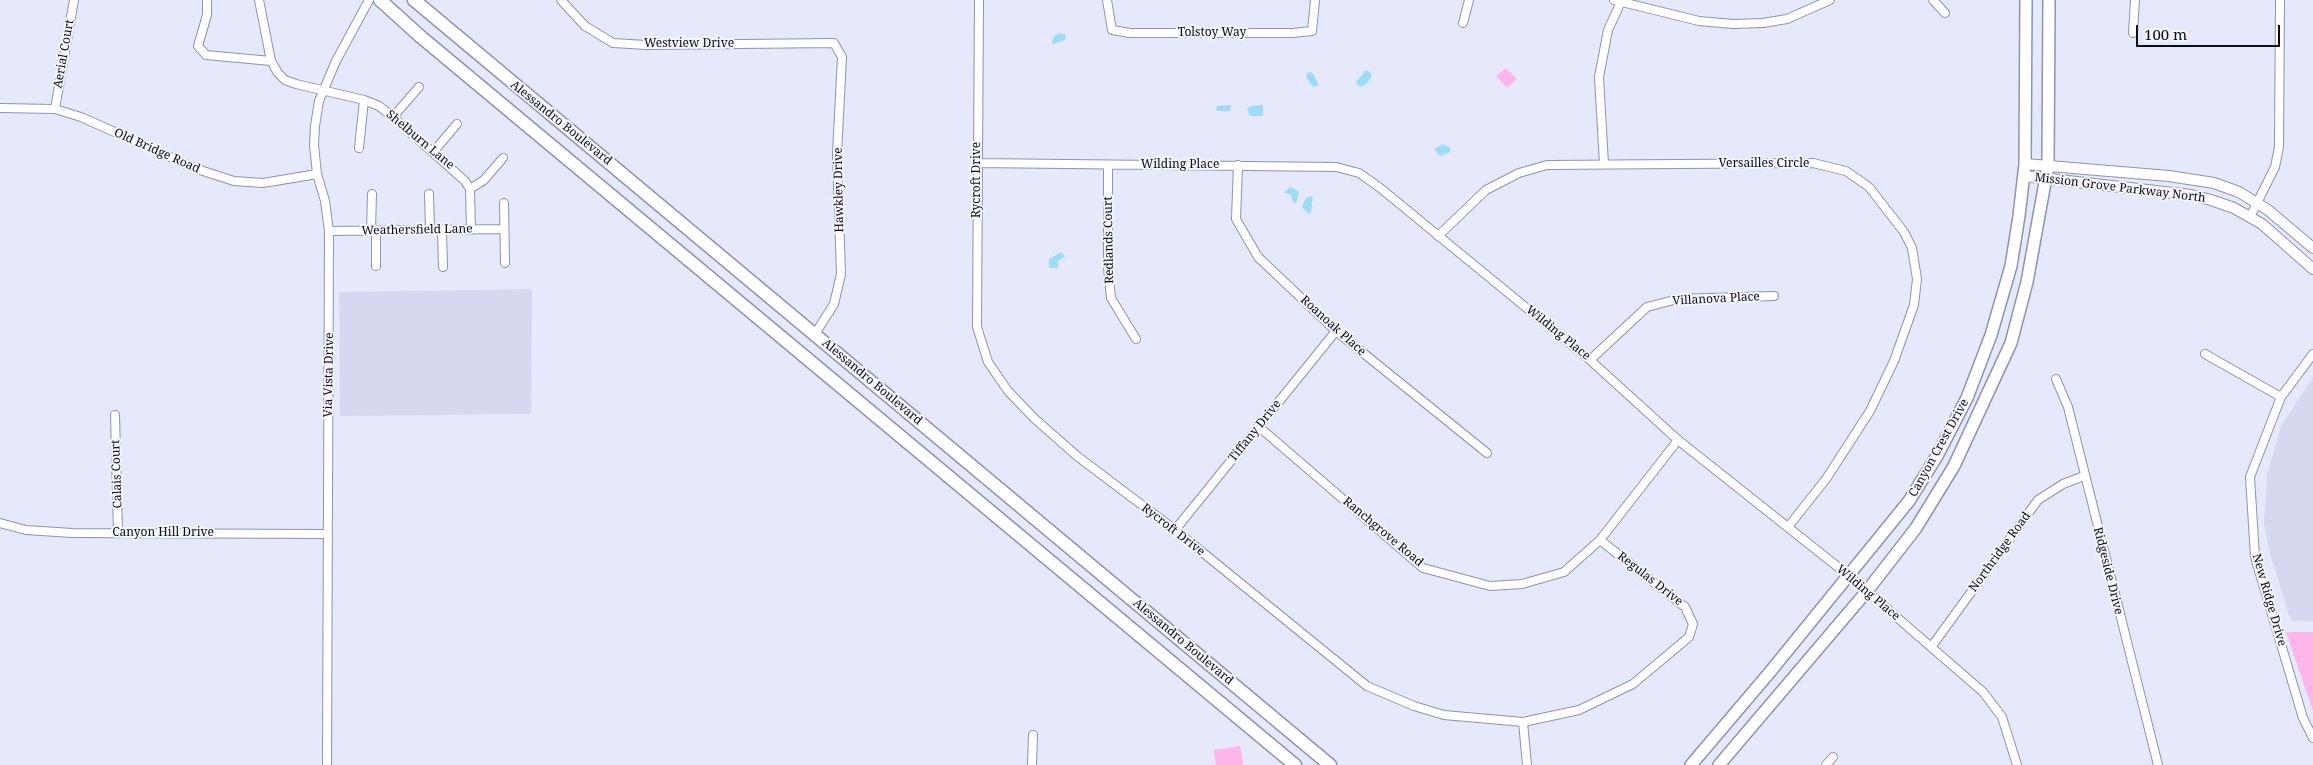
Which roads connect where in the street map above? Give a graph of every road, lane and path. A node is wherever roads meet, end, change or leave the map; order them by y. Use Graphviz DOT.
graph roads {
  1 [pos="74,0"];
  2 [pos="207,0"];
  3 [pos="259,0"];
  4 [pos="369,0"];
  5 [pos="380,0"];
  6 [pos="414,0"];
  7 [pos="561,0"];
  8 [pos="979,0"];
  9 [pos="1107,0"];
  10 [pos="1315,0"];
  11 [pos="1469,0"];
  12 [pos="1810,0"];
  13 [pos="1830,0"];
  14 [pos="1933,0"];
  15 [pos="2026,0"];
  16 [pos="2050,0"];
  17 [pos="2134,0"];
  18 [pos="2280,0"];
  19 [pos="1618,1"];
  20 [pos="1813,8"];
  21 [pos="1944,13"];
  22 [pos="1463,23"];
  23 [pos="2134,33"];
  24 [pos="834,43"];
  25 [pos="271,61"];
  26 [pos="419,87"];
  27 [pos="324,91"];
  28 [pos="364,100"];
  29 [pos="0,108"];
  30 [pos="54,109"];
  31 [pos="393,117"];
  32 [pos="457,124"];
  33 [pos="359,148"];
  34 [pos="434,151"];
  35 [pos="503,158"];
  36 [pos="977,164"];
  37 [pos="1604,164"];
  38 [pos="2025,164"];
  39 [pos="1108,165"];
  40 [pos="1238,165"];
  41 [pos="2048,166"];
  42 [pos="317,174"];
  43 [pos="2024,176"];
  44 [pos="2046,180"];
  45 [pos="470,189"];
  46 [pos="372,194"];
  47 [pos="429,194"];
  48 [pos="504,203"];
  49 [pos="2257,205"];
  50 [pos="2250,218"];
  51 [pos="504,229"];
  52 [pos="374,230"];
  53 [pos="430,230"];
  54 [pos="442,230"];
  55 [pos="472,230"];
  56 [pos="329,231"];
  57 [pos="1438,236"];
  58 [pos="2313,248"];
  59 [pos="505,264"];
  60 [pos="376,266"];
  61 [pos="443,267"];
  62 [pos="2313,269"];
  63 [pos="1774,296"];
  64 [pos="1336,331"];
  65 [pos="815,334"];
  66 [pos="1136,339"];
  67 [pos="2205,354"];
  68 [pos="2313,354"];
  69 [pos="1590,360"];
  70 [pos="2056,379"];
  71 [pos="2281,396"];
  72 [pos="115,415"];
  73 [pos="1258,426"];
  74 [pos="1678,440"];
  75 [pos="1487,453"];
  76 [pos="2084,476"];
  77 [pos="0,523"];
  78 [pos="1788,527"];
  79 [pos="1175,530"];
  80 [pos="118,532"];
  81 [pos="327,534"];
  82 [pos="1600,540"];
  83 [pos="1848,575"];
  84 [pos="1867,591"];
  85 [pos="1693,624"];
  86 [pos="1932,646"];
  87 [pos="1523,722"];
  88 [pos="1033,735"];
  89 [pos="2313,738"];
  90 [pos="1833,757"];
  91 [pos="327,765"];
  92 [pos="1032,765"];
  93 [pos="1295,765"];
  94 [pos="1330,765"];
  95 [pos="1527,765"];
  96 [pos="1691,765"];
  97 [pos="1718,765"];
  98 [pos="1826,765"];
  99 [pos="2017,765"];
  100 [pos="2158,765"];
  1 -- 30 [label="street, Aerial Court"];
  2 -- 25 [label="street"];
  3 -- 25 [label="street"];
  4 -- 27 [label="street, Via Vista Drive"];
  5 -- 93 [label="main road, Alessandro Boulevard"];
  6 -- 65 [label="main road, Alessandro Boulevard"];
  7 -- 24 [label="street, Westview Drive"];
  8 -- 36 [label="street, Rycroft Drive"];
  9 -- 10 [label="street, Tolstoy Way"];
  11 -- 22 [label="street"];
  12 -- 20 [label="street"];
  13 -- 20 [label="street"];
  14 -- 21 [label="street"];
  15 -- 38 [label="main road, Canyon Crest Drive"];
  16 -- 41 [label="main road, Canyon Crest Drive"];
  17 -- 23 [label="street"];
  18 -- 49 [label="street"];
  19 -- 20 [label="street"];
  19 -- 37 [label="street"];
  24 -- 65 [label="street, Hawkley Drive"];
  25 -- 27 [label="street, Shelburn Lane"];
  26 -- 31 [label="street"];
  27 -- 28 [label="street, Shelburn Lane"];
  27 -- 42 [label="street, Via Vista Drive"];
  28 -- 31 [label="street, Shelburn Lane"];
  28 -- 33 [label="street"];
  29 -- 30 [label="street, Old Bridge Road"];
  30 -- 42 [label="street, Old Bridge Road"];
  31 -- 34 [label="street, Shelburn Lane"];
  32 -- 34 [label="street"];
  34 -- 45 [label="street, Shelburn Lane"];
  35 -- 45 [label="street"];
  36 -- 39 [label="street, Wilding Place"];
  36 -- 79 [label="street, Rycroft Drive"];
  37 -- 57 [label="street, Versailles Circle"];
  37 -- 78 [label="street, Versailles Circle"];
  38 -- 41 [label="street, Mission Grove Parkway North"];
  38 -- 43 [label="main road, Canyon Crest Drive"];
  39 -- 40 [label="street, Wilding Place"];
  39 -- 66 [label="street, Redlands Court"];
  40 -- 57 [label="street, Wilding Place"];
  40 -- 64 [label="street, Roanoak Place"];
  41 -- 44 [label="main road, Canyon Crest Drive"];
  41 -- 49 [label="street, Mission Grove Parkway North"];
  42 -- 56 [label="street, Via Vista Drive"];
  43 -- 44 [label="street, Mission Grove Parkway North"];
  43 -- 83 [label="main road, Canyon Crest Drive"];
  44 -- 50 [label="street, Mission Grove Parkway North"];
  44 -- 84 [label="main road, Canyon Crest Drive"];
  45 -- 55 [label="street"];
  46 -- 52 [label="street"];
  47 -- 53 [label="street"];
  48 -- 51 [label="street"];
  49 -- 50 [label="street"];
  49 -- 58 [label="street, Mission Grove Parkway North"];
  50 -- 62 [label="street, Mission Grove Parkway North"];
  51 -- 55 [label="street, Weathersfield Lane"];
  51 -- 59 [label="street"];
  52 -- 53 [label="street, Weathersfield Lane"];
  52 -- 56 [label="street, Weathersfield Lane"];
  52 -- 60 [label="street"];
  53 -- 54 [label="street, Weathersfield Lane"];
  54 -- 55 [label="street, Weathersfield Lane"];
  54 -- 61 [label="street"];
  56 -- 81 [label="street, Via Vista Drive"];
  57 -- 69 [label="street, Wilding Place"];
  63 -- 69 [label="street, Villanova Place"];
  64 -- 73 [label="street, Tiffany Drive"];
  64 -- 75 [label="street, Roanoak Place"];
  65 -- 94 [label="main road, Alessandro Boulevard"];
  67 -- 71 [label="street"];
  68 -- 71 [label="street, New Ridge Drive"];
  69 -- 74 [label="street, Wilding Place"];
  70 -- 76 [label="street, Ridgeside Drive"];
  71 -- 89 [label="street, New Ridge Drive"];
  72 -- 80 [label="street, Calais Court"];
  73 -- 79 [label="street, Tiffany Drive"];
  73 -- 82 [label="street, Ranchgrove Road"];
  74 -- 78 [label="street, Wilding Place"];
  74 -- 82 [label="street, Ranchgrove Road"];
  76 -- 86 [label="street, Northridge Road"];
  76 -- 100 [label="street, Ridgeside Drive"];
  77 -- 80 [label="street, Canyon Hill Drive"];
  78 -- 83 [label="street, Wilding Place"];
  79 -- 87 [label="street, Rycroft Drive"];
  80 -- 81 [label="street, Canyon Hill Drive"];
  81 -- 91 [label="street, Via Vista Drive"];
  82 -- 85 [label="street, Regulas Drive"];
  83 -- 84 [label="street, Wilding Place"];
  83 -- 96 [label="main road, Canyon Crest Drive"];
  84 -- 86 [label="street, Wilding Place"];
  84 -- 97 [label="main road, Canyon Crest Drive"];
  85 -- 87 [label="street, Rycroft Drive"];
  86 -- 99 [label="street, Wilding Place"];
  87 -- 95 [label="street"];
  88 -- 92 [label="street"];
  90 -- 98 [label="street"];
}
